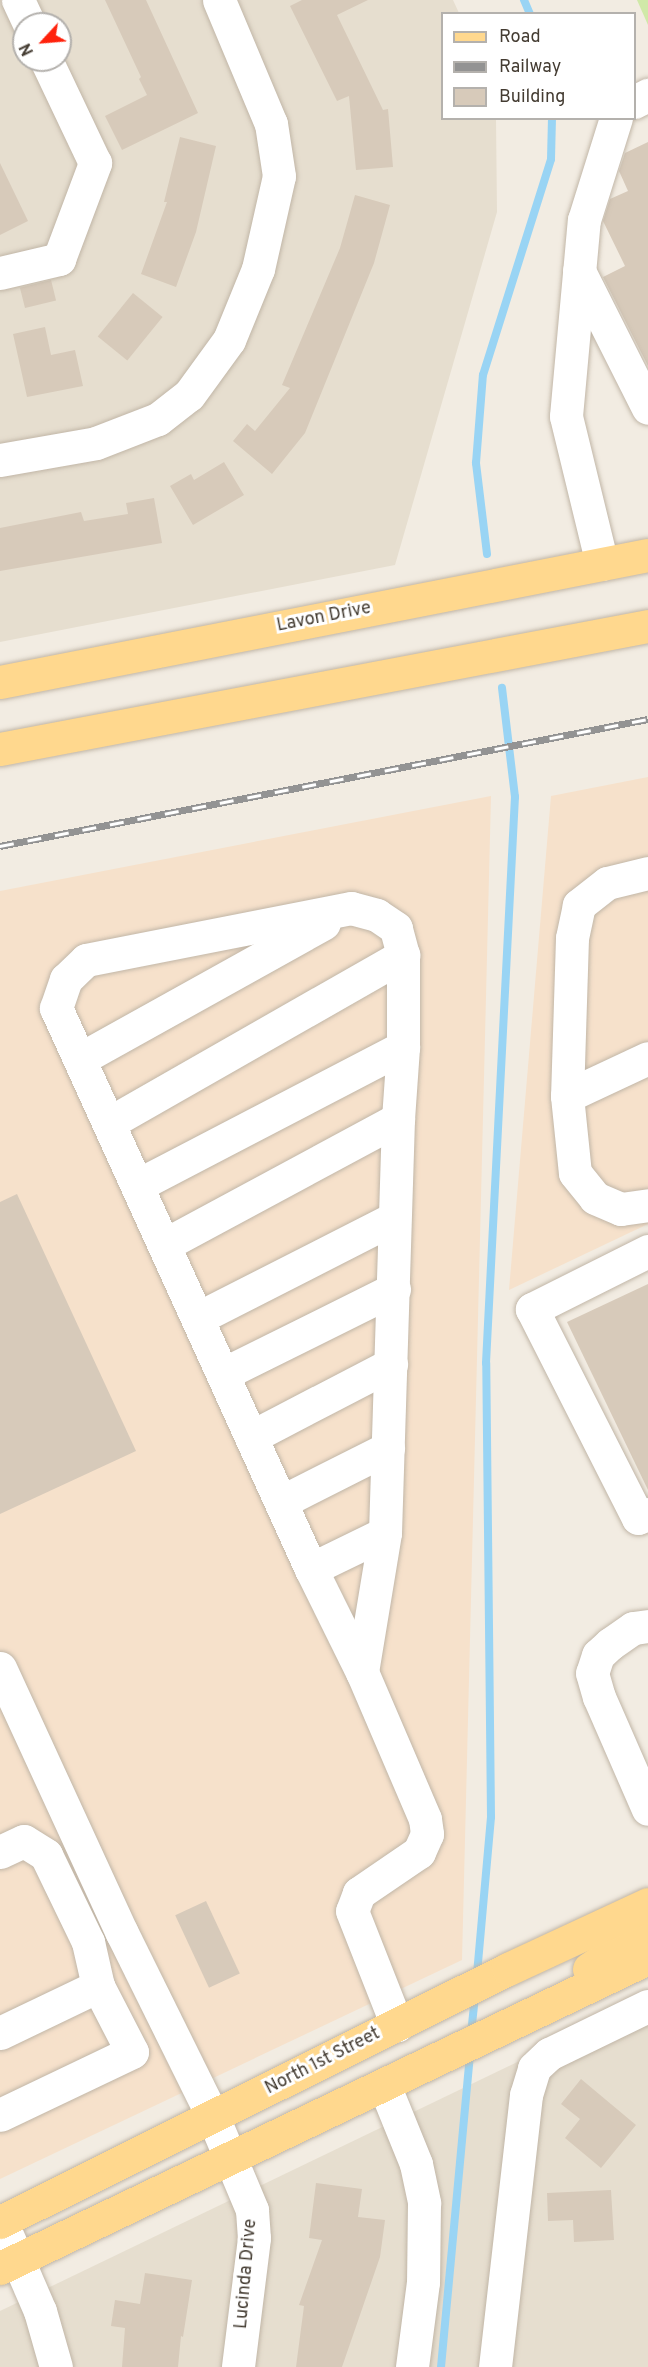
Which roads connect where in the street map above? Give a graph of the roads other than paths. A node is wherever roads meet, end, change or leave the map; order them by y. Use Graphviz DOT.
graph roads {
  1 [pos="219,0"];
  2 [pos="52,72"];
  3 [pos="615,120"];
  4 [pos="579,271"];
  5 [pos="0,273"];
  6 [pos="648,408"];
  7 [pos="0,460"];
  8 [pos="648,555"];
  9 [pos="602,564"];
  10 [pos="648,626"];
  11 [pos="0,682"];
  12 [pos="0,749"];
  13 [pos="648,873"];
  14 [pos="351,908"];
  15 [pos="403,955"];
  16 [pos="403,1047"];
  17 [pos="648,1058"];
  18 [pos="80,1059"];
  19 [pos="567,1096"];
  20 [pos="398,1119"];
  21 [pos="109,1123"];
  22 [pos="138,1185"];
  23 [pos="648,1205"];
  24 [pos="394,1218"];
  25 [pos="164,1245"];
  26 [pos="648,1251"];
  27 [pos="394,1289"];
  28 [pos="198,1318"];
  29 [pos="391,1364"];
  30 [pos="223,1374"];
  31 [pos="251,1437"];
  32 [pos="388,1448"];
  33 [pos="281,1502"];
  34 [pos="648,1514"];
  35 [pos="385,1533"];
  36 [pos="311,1569"];
  37 [pos="648,1626"];
  38 [pos="0,1668"];
  39 [pos="362,1672"];
  40 [pos="640,1769"];
  41 [pos="648,1809"];
  42 [pos="0,1852"];
  43 [pos="648,1904"];
  44 [pos="648,1929"];
  45 [pos="648,1958"];
  46 [pos="98,1986"];
  47 [pos="648,2006"];
  48 [pos="408,2019"];
  49 [pos="512,2024"];
  50 [pos="0,2032"];
  51 [pos="384,2085"];
  52 [pos="0,2115"];
  53 [pos="213,2117"];
  54 [pos="232,2158"];
  55 [pos="1,2221"];
  56 [pos="9,2263"];
  57 [pos="56,2367"];
  58 [pos="238,2367"];
  59 [pos="412,2367"];
  60 [pos="495,2367"];
  1 -- 7 [label="street"];
  2 -- 5 [label="street"];
  3 -- 4 [label="street"];
  4 -- 6 [label="street"];
  4 -- 9 [label="street"];
  8 -- 9 [label="main road, Lavon Drive"];
  9 -- 11 [label="main road, Lavon Drive"];
  10 -- 12 [label="main road"];
  13 -- 19 [label="street"];
  14 -- 15 [label="street"];
  14 -- 18 [label="street"];
  14 -- 18 [label="street"];
  15 -- 16 [label="street"];
  15 -- 21 [label="street"];
  16 -- 20 [label="street"];
  16 -- 22 [label="street"];
  17 -- 19 [label="street"];
  18 -- 21 [label="street"];
  19 -- 23 [label="street"];
  20 -- 24 [label="street"];
  20 -- 25 [label="street"];
  21 -- 22 [label="street"];
  22 -- 25 [label="street"];
  24 -- 27 [label="street"];
  24 -- 28 [label="street"];
  25 -- 28 [label="street"];
  26 -- 34 [label="street"];
  27 -- 29 [label="street"];
  27 -- 30 [label="street"];
  28 -- 30 [label="street"];
  29 -- 31 [label="street"];
  29 -- 32 [label="street"];
  30 -- 31 [label="street"];
  31 -- 33 [label="street"];
  32 -- 33 [label="street"];
  32 -- 35 [label="street"];
  33 -- 36 [label="street"];
  35 -- 36 [label="street"];
  35 -- 39 [label="street"];
  36 -- 39 [label="street"];
  37 -- 40 [label="street"];
  38 -- 53 [label="street, Lucinda Drive"];
  39 -- 48 [label="street"];
  40 -- 41 [label="street"];
  42 -- 46 [label="street"];
  43 -- 48 [label="main road, North 1st Street"];
  44 -- 49 [label="main road"];
  45 -- 49 [label="main road"];
  46 -- 50 [label="street"];
  46 -- 52 [label="street"];
  47 -- 60 [label="street"];
  48 -- 53 [label="main road, North 1st Street"];
  49 -- 51 [label="main road"];
  51 -- 54 [label="main road"];
  51 -- 59 [label="street"];
  53 -- 54 [label="street, Lucinda Drive"];
  53 -- 55 [label="main road, North 1st Street"];
  54 -- 56 [label="main road"];
  54 -- 58 [label="street, Lucinda Drive"];
  55 -- 56 [label="street"];
  56 -- 57 [label="street"];
}
